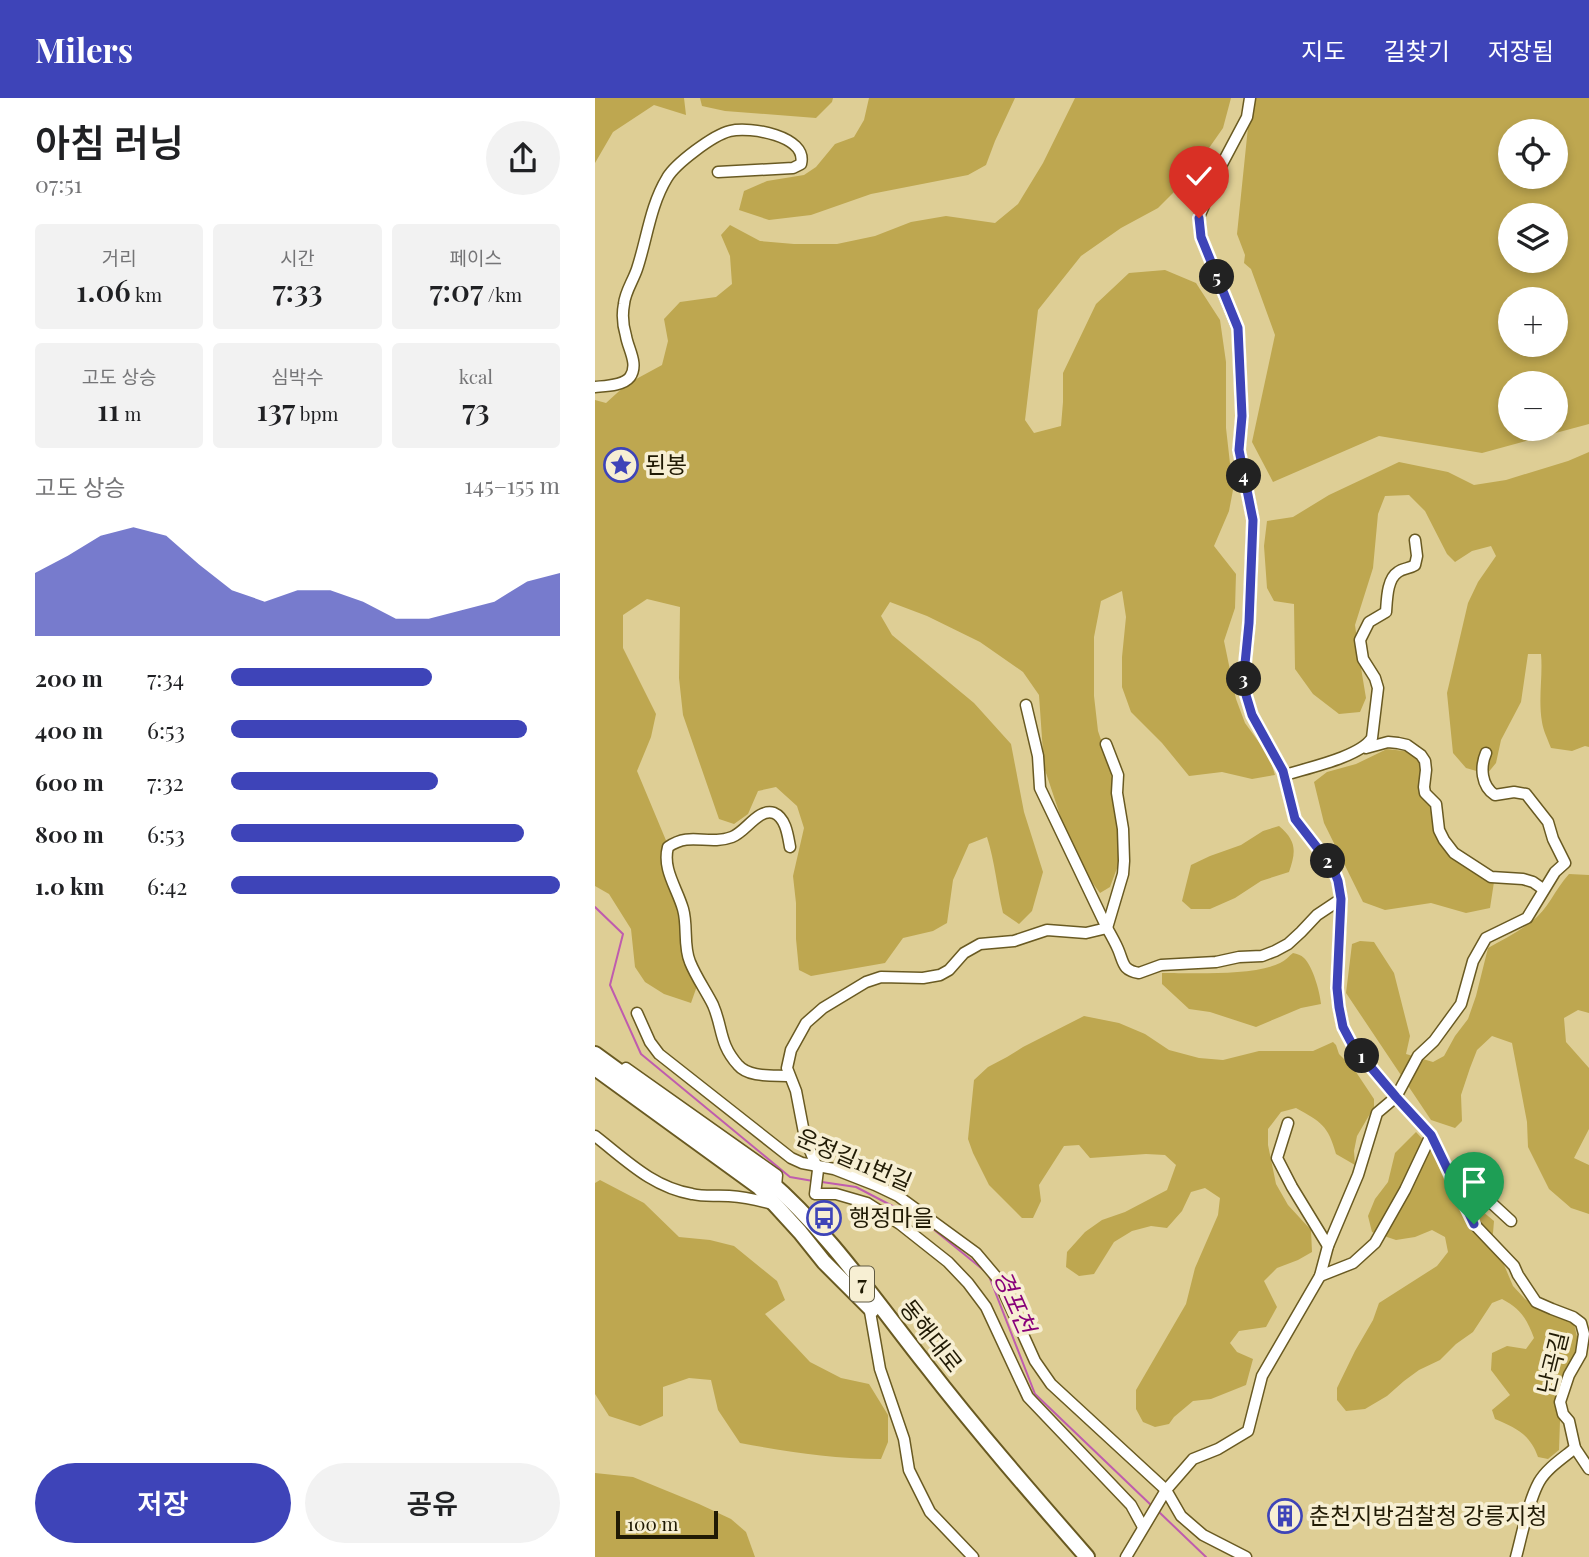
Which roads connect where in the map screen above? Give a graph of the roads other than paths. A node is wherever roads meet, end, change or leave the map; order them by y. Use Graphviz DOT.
graph roads {
  1 [pos="1250,98"];
  2 [pos="717,172"];
  3 [pos="595,387"];
  4 [pos="1415,540"];
  5 [pos="1025,705"];
  6 [pos="1106,744"];
  7 [pos="1362,749"];
  8 [pos="1486,752"];
  9 [pos="1285,775"];
  10 [pos="790,847"];
  11 [pos="1543,890"];
  12 [pos="1341,899"];
  13 [pos="1107,928"];
  14 [pos="637,1013"];
  15 [pos="595,1045"];
  16 [pos="595,1054"];
  17 [pos="595,1068"];
  18 [pos="789,1076"];
  19 [pos="1396,1097"];
  20 [pos="1288,1123"];
  21 [pos="1431,1135"];
  22 [pos="595,1136"];
  23 [pos="817,1168"];
  24 [pos="1473,1184"];
  25 [pos="776,1186"];
  26 [pos="1478,1199"];
  27 [pos="774,1204"];
  28 [pos="1465,1205"];
  29 [pos="1511,1221"];
  30 [pos="1328,1246"];
  31 [pos="1320,1276"];
  32 [pos="869,1306"];
  33 [pos="1575,1448"];
  34 [pos="1589,1469"];
  35 [pos="1163,1494"];
  36 [pos="1146,1523"];
  37 [pos="967,1555"];
  38 [pos="1076,1557"];
  39 [pos="1087,1557"];
  40 [pos="1126,1557"];
  41 [pos="1246,1557"];
  42 [pos="1516,1557"];
  1 -- 9 [label="street, 난곡길"];
  2 -- 3 [label="street"];
  4 -- 7 [label="street"];
  5 -- 13 [label="street"];
  6 -- 13 [label="street"];
  7 -- 9 [label="street"];
  7 -- 11 [label="street"];
  8 -- 11 [label="street"];
  9 -- 12 [label="street, 난곡길"];
  10 -- 18 [label="street"];
  11 -- 19 [label="street"];
  12 -- 13 [label="street"];
  12 -- 19 [label="street, 난곡길"];
  13 -- 18 [label="street"];
  14 -- 23 [label="street, 운정길11번길"];
  15 -- 25 [label="street"];
  16 -- 25 [label="highway, 동해대로 / 7"];
  17 -- 27 [label="highway, 동해대로 / 7"];
  18 -- 23 [label="street"];
  19 -- 21 [label="street, 난곡길"];
  19 -- 30 [label="street"];
  20 -- 30 [label="street"];
  21 -- 28 [label="street, 난곡길"];
  21 -- 31 [label="street"];
  22 -- 27 [label="street"];
  23 -- 35 [label="street, 운정길11번길"];
  23 -- 36 [label="street"];
  24 -- 26 [label="street"];
  25 -- 39 [label="highway, 동해대로 / 7"];
  26 -- 28 [label="street"];
  26 -- 29 [label="street"];
  27 -- 32 [label="highway, 동해대로 / 7"];
  28 -- 33 [label="street, 난곡길"];
  30 -- 31 [label="street"];
  31 -- 35 [label="street"];
  32 -- 37 [label="street"];
  32 -- 38 [label="highway, 동해대로 / 7"];
  33 -- 34 [label="street, 난곡길"];
  33 -- 42 [label="street"];
  35 -- 36 [label="street"];
  35 -- 41 [label="street, 운정길11번길"];
  36 -- 40 [label="street"];
}
